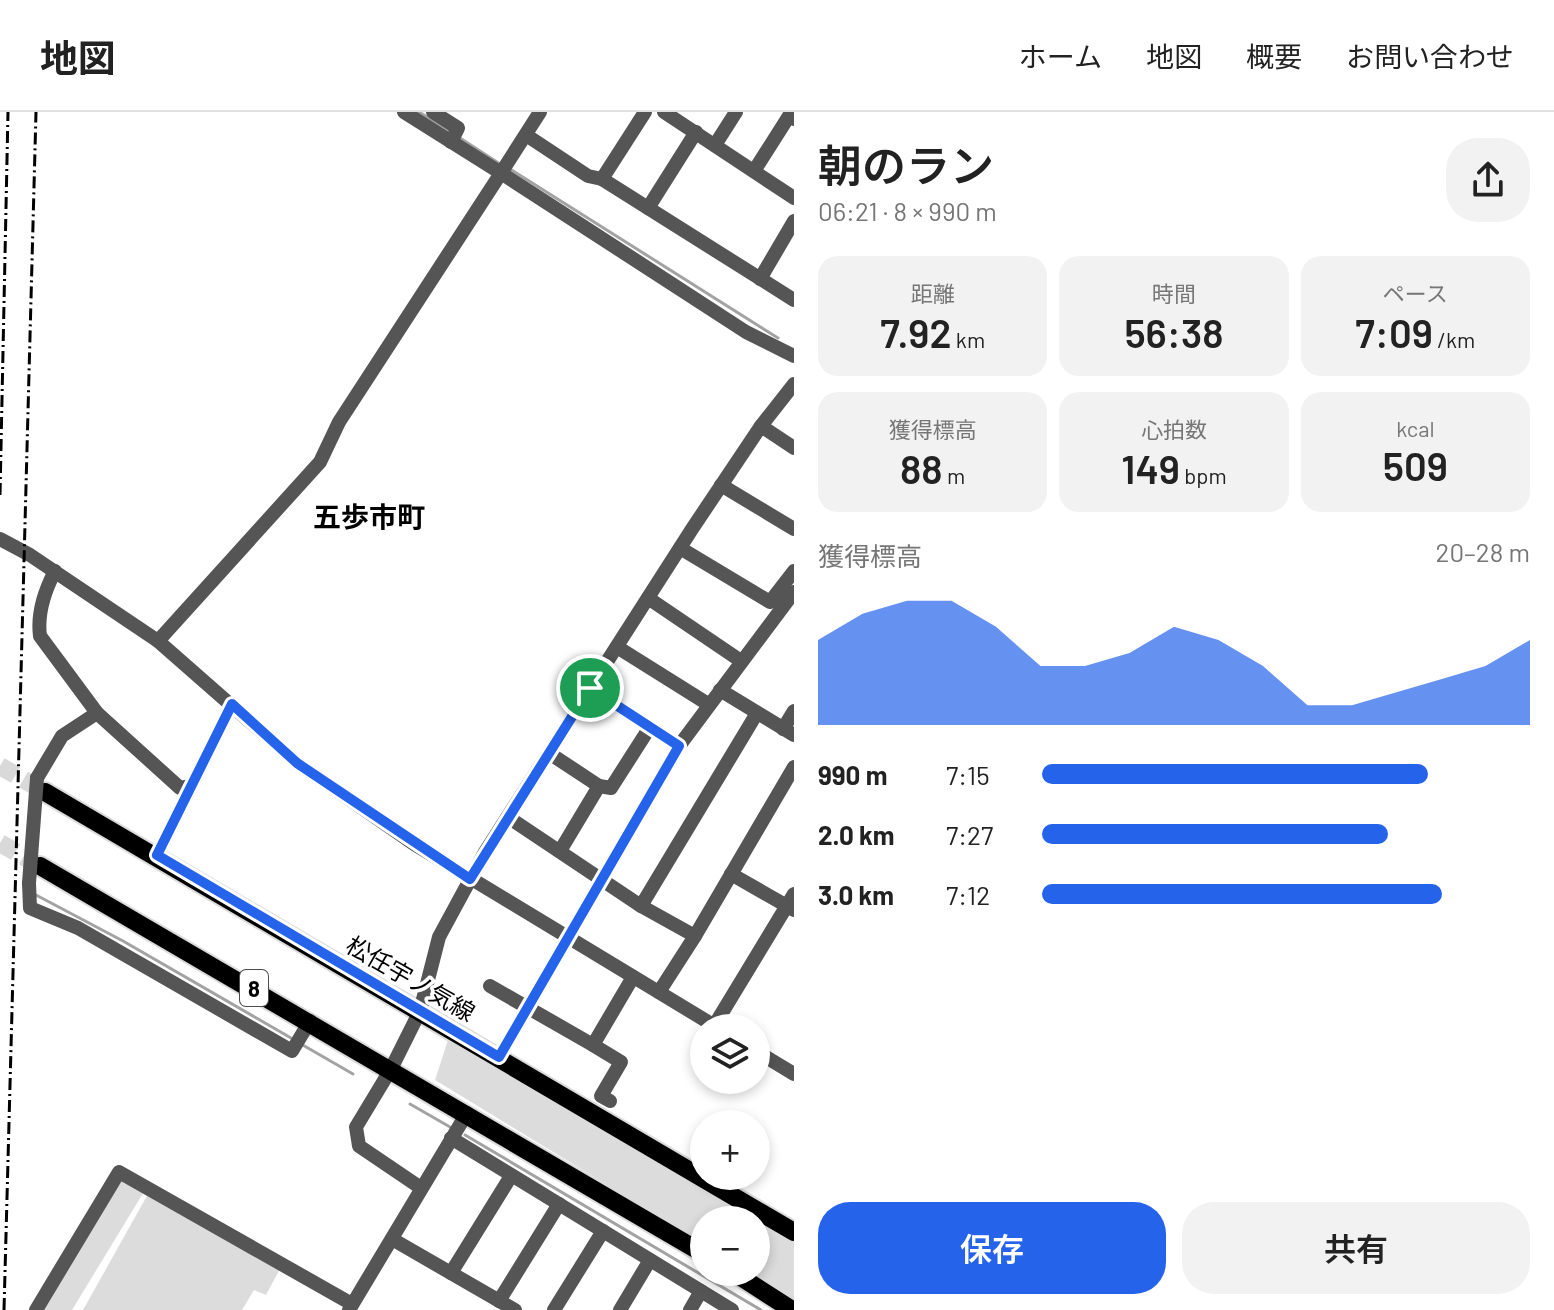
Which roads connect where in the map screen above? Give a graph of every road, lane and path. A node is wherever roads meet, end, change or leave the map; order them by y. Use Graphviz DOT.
graph roads {
  1 [pos="433,112"];
  2 [pos="540,112"];
  3 [pos="645,112"];
  4 [pos="736,112"];
  5 [pos="407,113"];
  6 [pos="670,113"];
  7 [pos="794,119"];
  8 [pos="696,132"];
  9 [pos="526,135"];
  10 [pos="451,142"];
  11 [pos="715,145"];
  12 [pos="504,168"];
  13 [pos="754,171"];
  14 [pos="602,179"];
  15 [pos="794,198"];
  16 [pos="648,208"];
  17 [pos="794,221"];
  18 [pos="760,279"];
  19 [pos="794,300"];
  20 [pos="794,356"];
  21 [pos="794,384"];
  22 [pos="761,426"];
  23 [pos="794,448"];
  24 [pos="721,485"];
  25 [pos="794,529"];
  26 [pos="0,539"];
  27 [pos="680,548"];
  28 [pos="55,571"];
  29 [pos="794,571"];
  30 [pos="794,592"];
  31 [pos="648,598"];
  32 [pos="158,641"];
  33 [pos="617,647"];
  34 [pos="741,661"];
  35 [pos="590,688"];
  36 [pos="720,690"];
  37 [pos="232,704"];
  38 [pos="708,704"];
  39 [pos="794,711"];
  40 [pos="97,713"];
  41 [pos="757,713"];
  42 [pos="650,727"];
  43 [pos="789,732"];
  44 [pos="679,746"];
  45 [pos="549,753"];
  46 [pos="794,767"];
  47 [pos="41,785"];
  48 [pos="191,786"];
  49 [pos="599,786"];
  50 [pos="508,817"];
  51 [pos="560,851"];
  52 [pos="157,855"];
  53 [pos="40,866"];
  54 [pos="731,874"];
  55 [pos="602,878"];
  56 [pos="470,879"];
  57 [pos="792,903"];
  58 [pos="641,906"];
  59 [pos="695,936"];
  60 [pos="568,940"];
  61 [pos="633,977"];
  62 [pos="490,986"];
  63 [pos="659,992"];
  64 [pos="527,1010"];
  65 [pos="420,1011"];
  66 [pos="695,1014"];
  67 [pos="724,1014"];
  68 [pos="310,1021"];
  69 [pos="593,1045"];
  70 [pos="499,1057"];
  71 [pos="770,1059"];
  72 [pos="391,1069"];
  73 [pos="794,1074"];
  74 [pos="610,1101"];
  75 [pos="467,1113"];
  76 [pos="451,1138"];
  77 [pos="511,1176"];
  78 [pos="421,1188"];
  79 [pos="559,1204"];
  80 [pos="603,1231"];
  81 [pos="794,1232"];
  82 [pos="392,1239"];
  83 [pos="690,1246"];
  84 [pos="650,1260"];
  85 [pos="451,1273"];
  86 [pos="755,1286"];
  87 [pos="701,1291"];
  88 [pos="499,1301"];
  89 [pos="350,1307"];
  90 [pos="36,1310"];
  91 [pos="515,1310"];
  92 [pos="554,1310"];
  93 [pos="620,1310"];
  94 [pos="690,1310"];
  95 [pos="732,1310"];
  96 [pos="792,1310"];
  1 -- 10 [label="street"];
  2 -- 9 [label="street"];
  3 -- 14 [label="street"];
  4 -- 11 [label="street"];
  5 -- 10 [label="street"];
  6 -- 8 [label="street"];
  7 -- 13 [label="street"];
  8 -- 11 [label="street"];
  8 -- 16 [label="street"];
  9 -- 12 [label="street"];
  9 -- 14 [label="street"];
  10 -- 12 [label="street"];
  11 -- 13 [label="street"];
  12 -- 20 [label="street"];
  12 -- 32 [label="street"];
  13 -- 15 [label="street"];
  14 -- 16 [label="street"];
  16 -- 18 [label="street"];
  17 -- 18 [label="street"];
  18 -- 19 [label="street"];
  21 -- 22 [label="street"];
  22 -- 23 [label="street"];
  22 -- 24 [label="street"];
  24 -- 25 [label="street"];
  24 -- 27 [label="street"];
  26 -- 28 [label="street"];
  27 -- 29 [label="street"];
  27 -- 31 [label="street"];
  28 -- 32 [label="street"];
  28 -- 40 [label="street"];
  30 -- 34 [label="street"];
  31 -- 33 [label="street"];
  31 -- 34 [label="street"];
  32 -- 37 [label="street"];
  33 -- 35 [label="street"];
  33 -- 38 [label="street"];
  34 -- 36 [label="street"];
  35 -- 42 [label="street"];
  35 -- 45 [label="street"];
  36 -- 38 [label="street"];
  36 -- 41 [label="street"];
  37 -- 48 [label="street"];
  37 -- 56 [label="street"];
  38 -- 44 [label="street"];
  39 -- 43 [label="street"];
  40 -- 47 [label="street"];
  40 -- 48 [label="street"];
  41 -- 43 [label="street"];
  41 -- 58 [label="street"];
  42 -- 44 [label="street"];
  42 -- 49 [label="street"];
  44 -- 55 [label="street"];
  45 -- 49 [label="street"];
  45 -- 50 [label="street"];
  46 -- 54 [label="street"];
  47 -- 52 [label="main road, 松任宇ノ気線"];
  47 -- 68 [label="street, bridge"];
  48 -- 52 [label="street"];
  49 -- 51 [label="street"];
  50 -- 51 [label="street"];
  50 -- 56 [label="street"];
  51 -- 55 [label="street"];
  52 -- 65 [label="main road, 松任宇ノ気線"];
  53 -- 68 [label="main road, 8"];
  54 -- 57 [label="street"];
  54 -- 59 [label="street"];
  55 -- 58 [label="street"];
  55 -- 60 [label="street"];
  56 -- 60 [label="street"];
  56 -- 65 [label="street"];
  57 -- 67 [label="street"];
  58 -- 59 [label="street"];
  59 -- 63 [label="street"];
  60 -- 61 [label="street"];
  60 -- 64 [label="street"];
  61 -- 63 [label="street"];
  61 -- 69 [label="street"];
  62 -- 64 [label="street"];
  63 -- 66 [label="street"];
  64 -- 69 [label="street"];
  64 -- 70 [label="street"];
  65 -- 70 [label="main road, 松任宇ノ気線"];
  65 -- 72 [label="street"];
  68 -- 72 [label="main road, 8"];
  69 -- 74 [label="street"];
  70 -- 81 [label="main road, 松任宇ノ気線"];
  71 -- 73 [label="street"];
  72 -- 75 [label="main road, 8"];
  72 -- 78 [label="street"];
  75 -- 76 [label="street"];
  75 -- 83 [label="main road, 8"];
  76 -- 77 [label="street"];
  76 -- 78 [label="street"];
  77 -- 79 [label="street"];
  77 -- 85 [label="street"];
  78 -- 82 [label="street"];
  79 -- 80 [label="street"];
  79 -- 88 [label="street"];
  80 -- 84 [label="street"];
  80 -- 92 [label="street"];
  82 -- 85 [label="street"];
  82 -- 89 [label="street"];
  84 -- 87 [label="street"];
  84 -- 93 [label="street"];
  85 -- 88 [label="street"];
  86 -- 96 [label="main road"];
  87 -- 94 [label="street"];
  87 -- 95 [label="street"];
  88 -- 91 [label="street"];
  89 -- 90 [label="street"];
}
